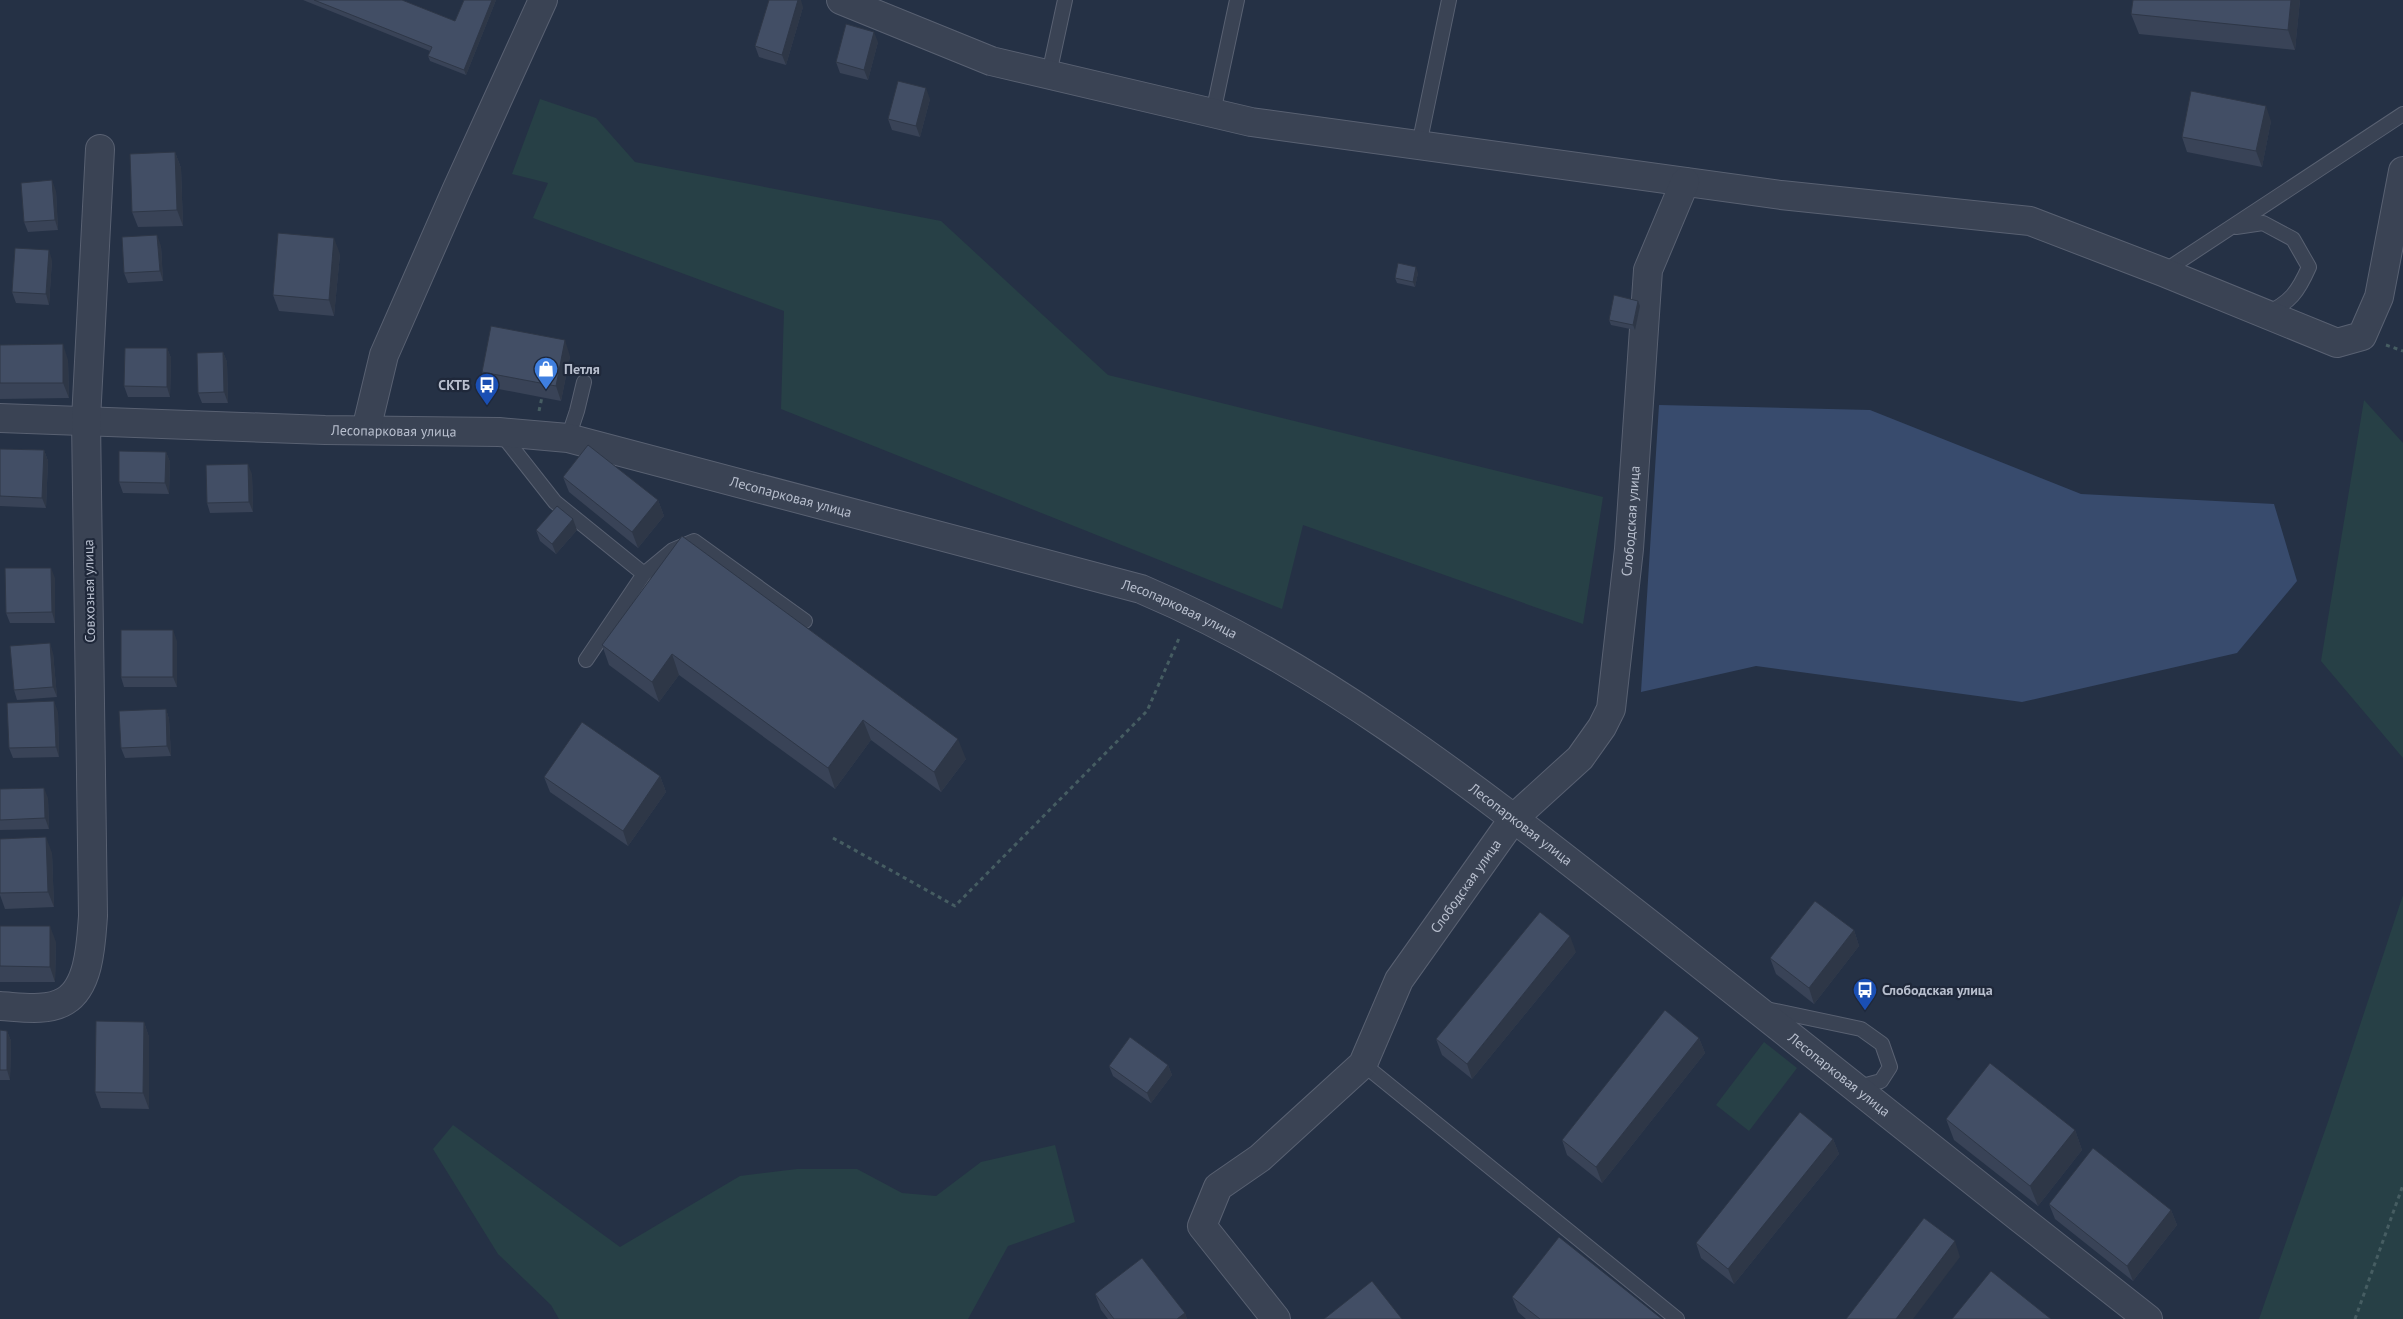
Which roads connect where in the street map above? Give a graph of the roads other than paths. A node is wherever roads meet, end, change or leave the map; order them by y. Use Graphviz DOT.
graph roads {
  1 [pos="544,0"];
  2 [pos="841,0"];
  3 [pos="1064,0"];
  4 [pos="1238,0"];
  5 [pos="1449,0"];
  6 [pos="1049,74"];
  7 [pos="1213,113"];
  8 [pos="2403,114"];
  9 [pos="1419,145"];
  10 [pos="100,149"];
  11 [pos="2403,171"];
  12 [pos="1685,182"];
  13 [pos="2230,228"];
  14 [pos="2163,272"];
  15 [pos="2265,314"];
  16 [pos="584,382"];
  17 [pos="0,418"];
  18 [pos="86,420"];
  19 [pos="366,430"];
  20 [pos="499,432"];
  21 [pos="568,438"];
  22 [pos="644,574"];
  23 [pos="805,621"];
  24 [pos="586,660"];
  25 [pos="1514,818"];
  26 [pos="1752,1005"];
  27 [pos="0,1006"];
  28 [pos="1364,1064"];
  29 [pos="1854,1088"];
  30 [pos="1276,1319"];
  31 [pos="1678,1319"];
  32 [pos="2148,1319"];
  1 -- 19 [label="street"];
  2 -- 6 [label="street"];
  3 -- 6 [label="lane"];
  4 -- 7 [label="lane"];
  5 -- 9 [label="lane"];
  6 -- 7 [label="street"];
  7 -- 9 [label="street"];
  8 -- 13 [label="lane"];
  9 -- 12 [label="street"];
  10 -- 18 [label="street, Совхозная улица"];
  11 -- 15 [label="street"];
  12 -- 14 [label="street"];
  12 -- 25 [label="street, Слободская улица"];
  13 -- 14 [label="lane"];
  13 -- 15 [label="lane"];
  14 -- 15 [label="street"];
  16 -- 21 [label="lane"];
  17 -- 18 [label="street, Лесопарковая улица"];
  18 -- 19 [label="street, Лесопарковая улица"];
  18 -- 27 [label="street, Совхозная улица"];
  19 -- 20 [label="street, Лесопарковая улица"];
  20 -- 21 [label="street, Лесопарковая улица"];
  20 -- 22 [label="lane"];
  21 -- 25 [label="street, Лесопарковая улица"];
  22 -- 23 [label="lane"];
  22 -- 24 [label="lane"];
  25 -- 26 [label="street, Лесопарковая улица"];
  25 -- 28 [label="street, Слободская улица"];
  26 -- 29 [label="street, Лесопарковая улица"];
  26 -- 29 [label="lane"];
  28 -- 30 [label="street, Слободская улица"];
  28 -- 31 [label="lane"];
  29 -- 32 [label="street, Лесопарковая улица"];
}
